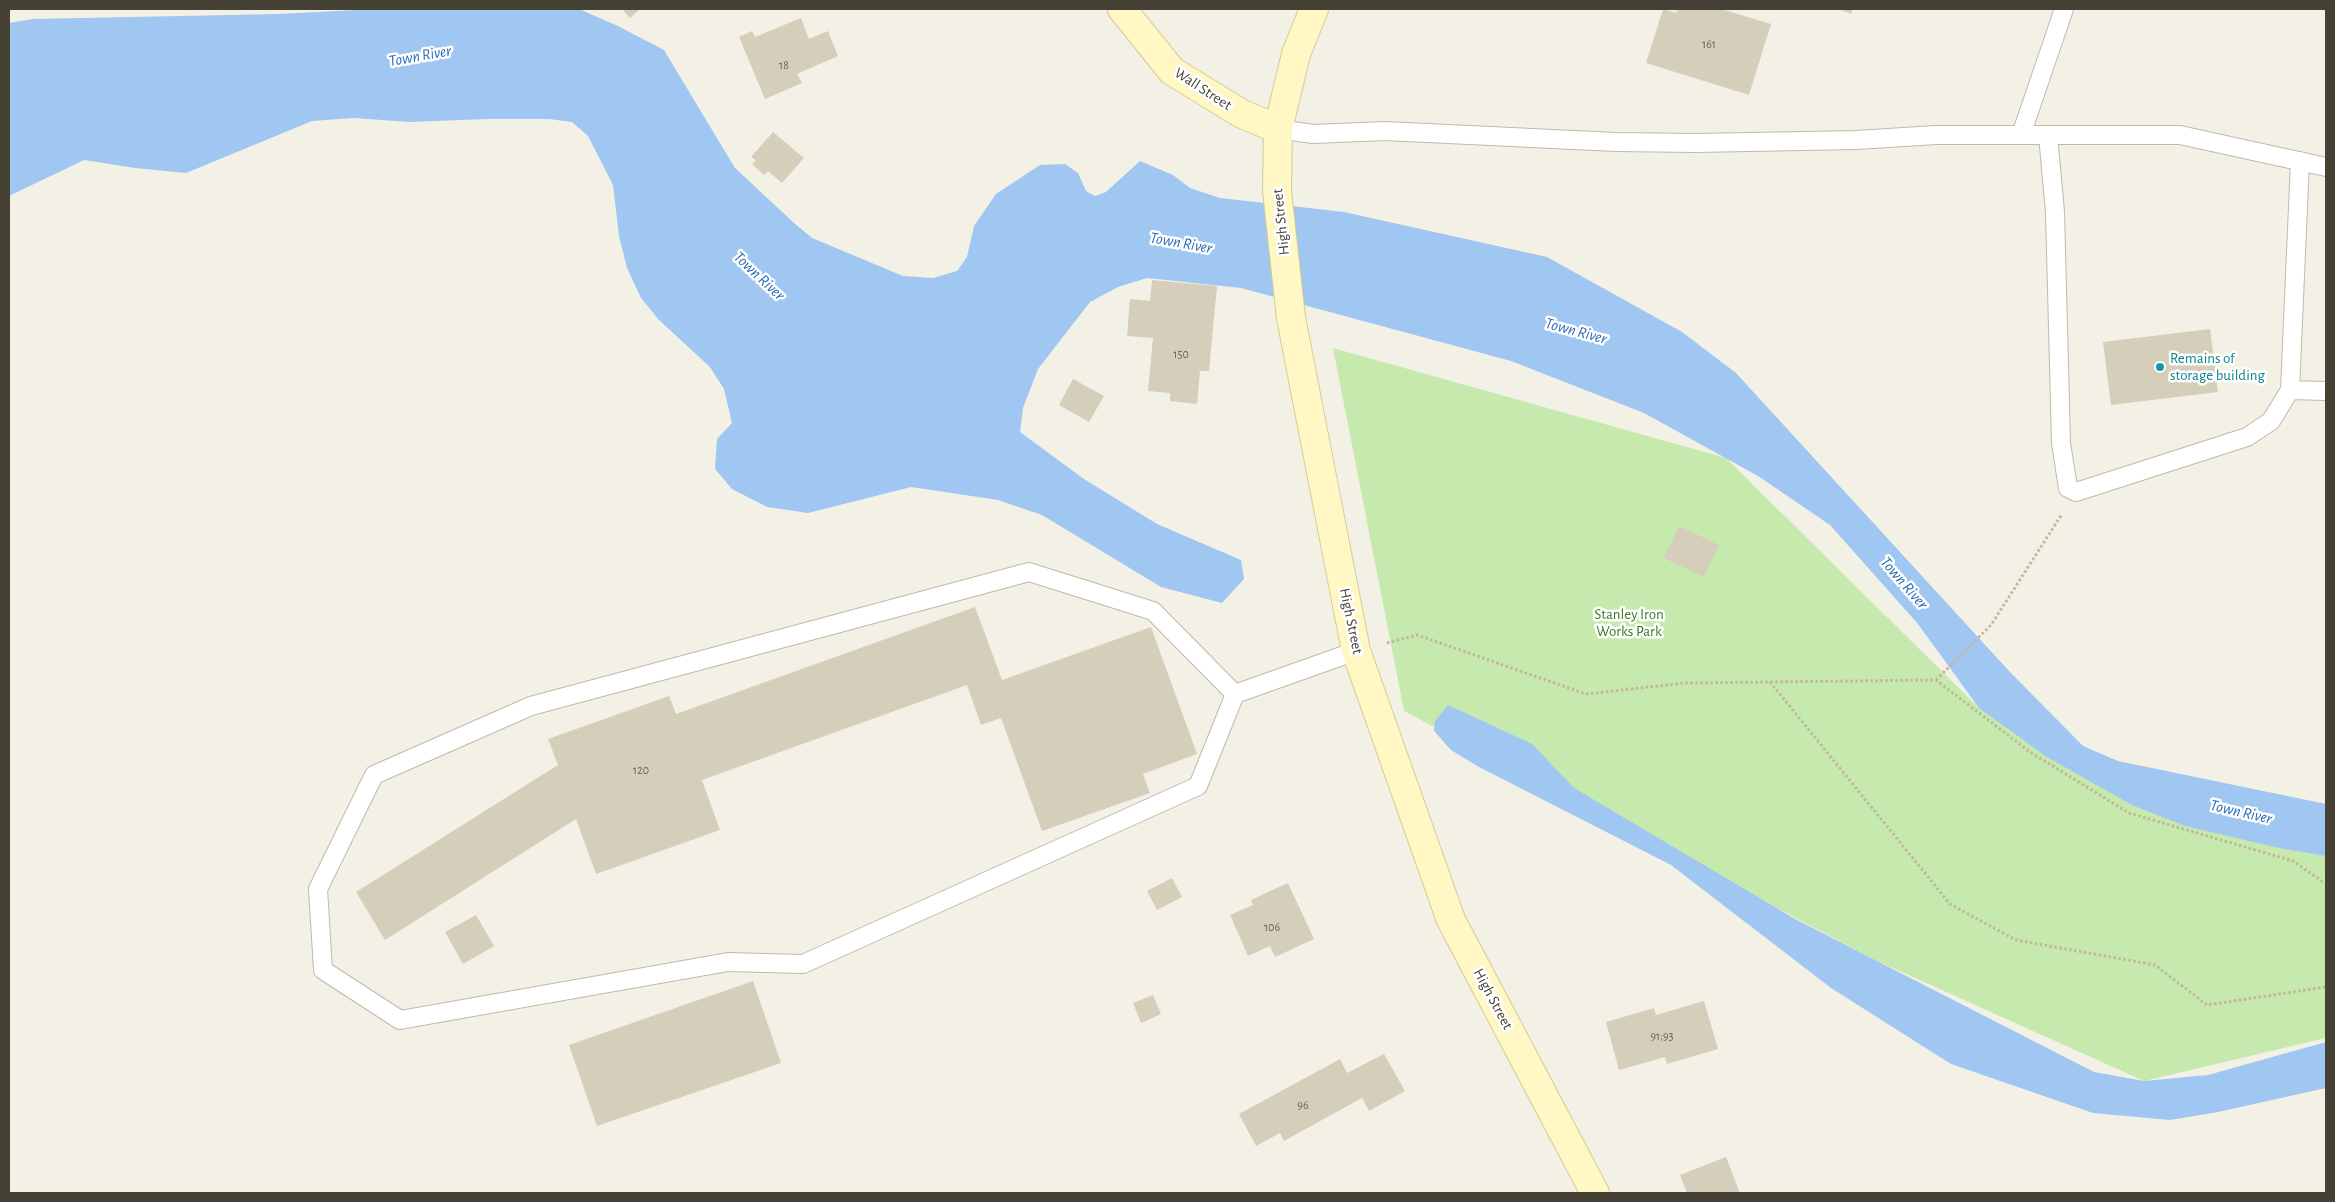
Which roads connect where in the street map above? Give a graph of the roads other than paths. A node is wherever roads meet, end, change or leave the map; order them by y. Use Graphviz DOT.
graph roads {
  1 [pos="1122,9"];
  2 [pos="1314,9"];
  3 [pos="2064,9"];
  4 [pos="1278,129"];
  5 [pos="2021,135"];
  6 [pos="2048,135"];
  7 [pos="2300,161"];
  8 [pos="2326,167"];
  9 [pos="2290,390"];
  10 [pos="2326,391"];
  11 [pos="1356,651"];
  12 [pos="1235,694"];
  13 [pos="1594,1193"];
  1 -- 4 [label="main road, Wall Street"];
  2 -- 4 [label="main road, High Street"];
  3 -- 5 [label="lane"];
  4 -- 5 [label="lane"];
  4 -- 11 [label="main road, High Street"];
  5 -- 6 [label="lane"];
  6 -- 7 [label="lane"];
  6 -- 9 [label="lane"];
  7 -- 8 [label="lane"];
  7 -- 9 [label="lane"];
  9 -- 10 [label="lane"];
  11 -- 12 [label="lane"];
  11 -- 13 [label="main road, High Street"];
  12 -- 12 [label="lane"];
}
